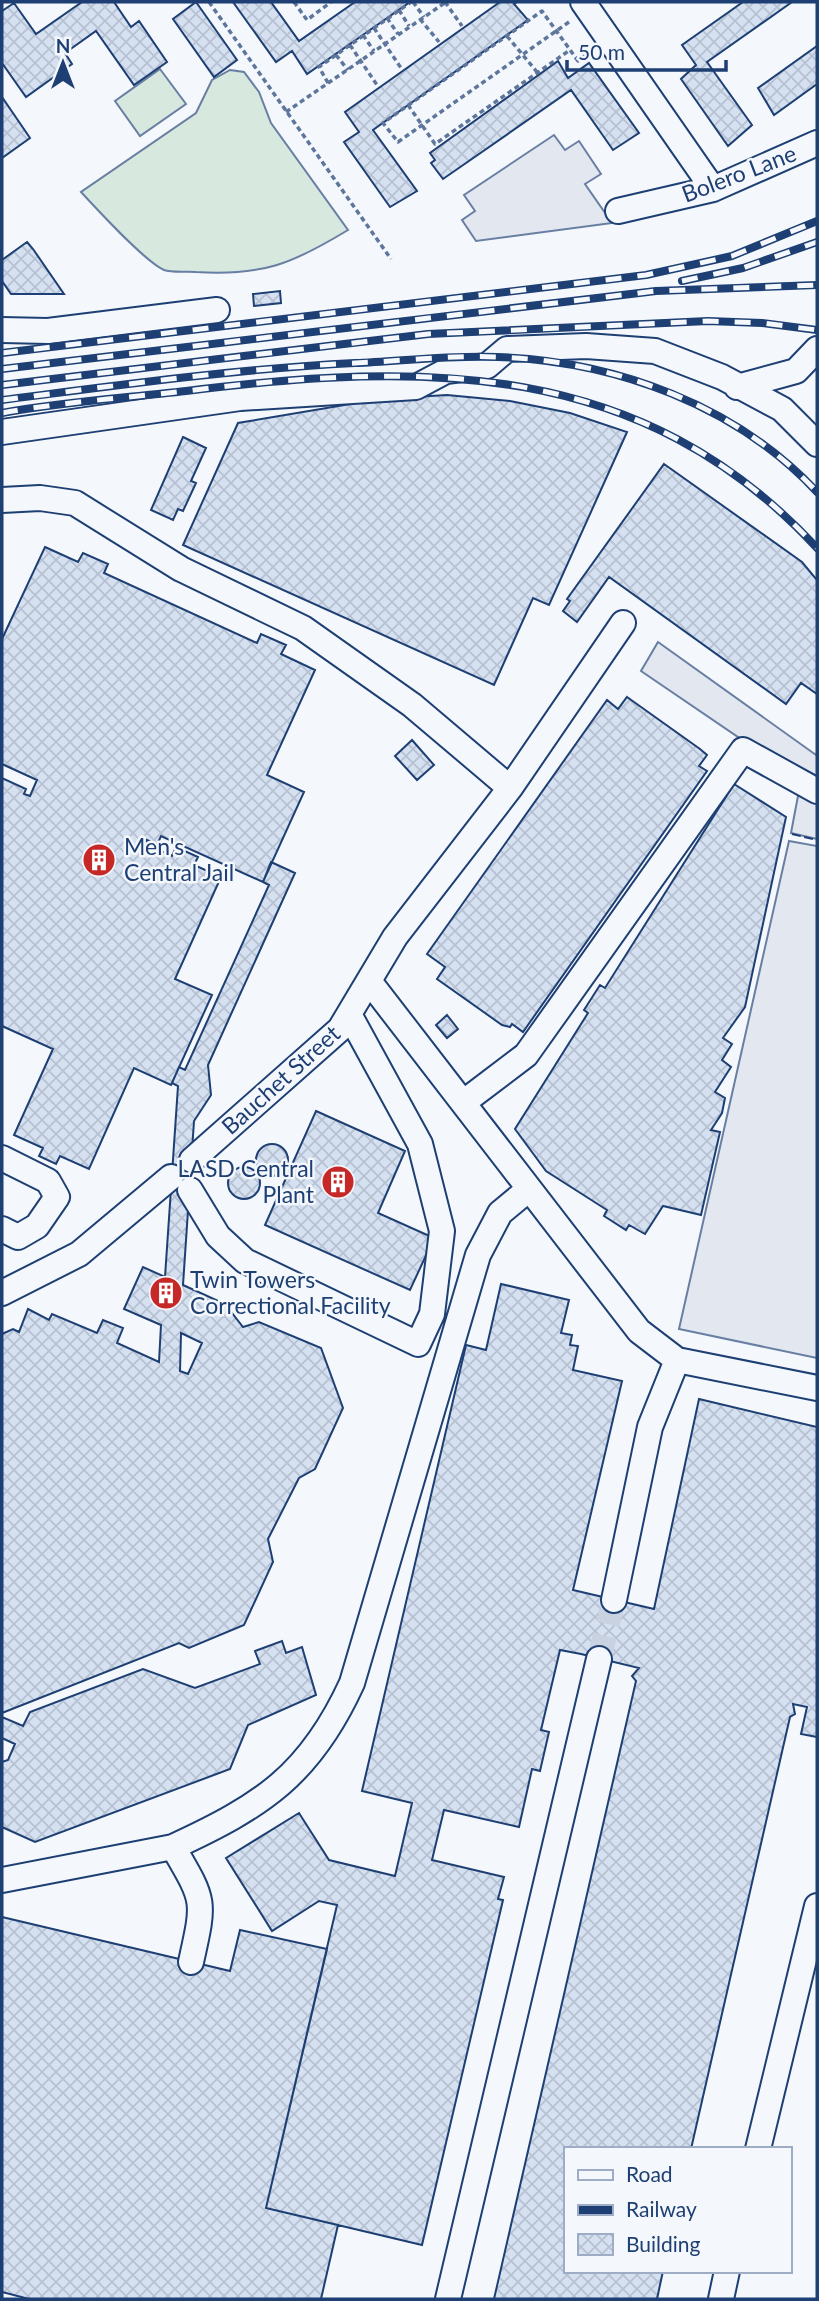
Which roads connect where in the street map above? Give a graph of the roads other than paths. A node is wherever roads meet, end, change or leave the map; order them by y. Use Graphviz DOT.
graph roads {
  1 [pos="585,5"];
  2 [pos="817,143"];
  3 [pos="713,188"];
  4 [pos="618,211"];
  5 [pos="217,310"];
  6 [pos="2,330"];
  7 [pos="817,349"];
  8 [pos="737,387"];
  9 [pos="2,432"];
  10 [pos="817,444"];
  11 [pos="2,500"];
  12 [pos="623,623"];
  13 [pos="510,788"];
  14 [pos="817,791"];
  15 [pos="369,981"];
  16 [pos="350,1016"];
  17 [pos="464,1102"];
  18 [pos="2,1158"];
  19 [pos="192,1160"];
  20 [pos="529,1189"];
  21 [pos="7,1235"];
  22 [pos="2,1293"];
  23 [pos="677,1360"];
  24 [pos="817,1388"];
  25 [pos="614,1600"];
  26 [pos="599,1659"];
  27 [pos="173,1847"];
  28 [pos="2,1880"];
  29 [pos="817,1906"];
  30 [pos="191,1962"];
  31 [pos="758,2147"];
  32 [pos="726,2273"];
  33 [pos="448,2299"];
  34 [pos="720,2299"];
  1 -- 3 [label="street"];
  2 -- 3 [label="street, Bolero Lane"];
  3 -- 4 [label="street, Bolero Lane"];
  5 -- 6 [label="street"];
  7 -- 8 [label="street"];
  8 -- 9 [label="street"];
  8 -- 10 [label="street"];
  11 -- 13 [label="street"];
  12 -- 13 [label="street, Bauchet Street"];
  13 -- 15 [label="street, Bauchet Street"];
  14 -- 17 [label="street"];
  15 -- 16 [label="street, Bauchet Street"];
  15 -- 17 [label="street"];
  16 -- 19 [label="street, Bauchet Street"];
  16 -- 22 [label="street"];
  17 -- 20 [label="street"];
  18 -- 21 [label="street"];
  20 -- 23 [label="street"];
  20 -- 27 [label="street"];
  23 -- 24 [label="street"];
  23 -- 25 [label="street"];
  26 -- 33 [label="street"];
  27 -- 28 [label="street"];
  27 -- 30 [label="street"];
  29 -- 31 [label="street"];
  32 -- 34 [label="street"];
}
